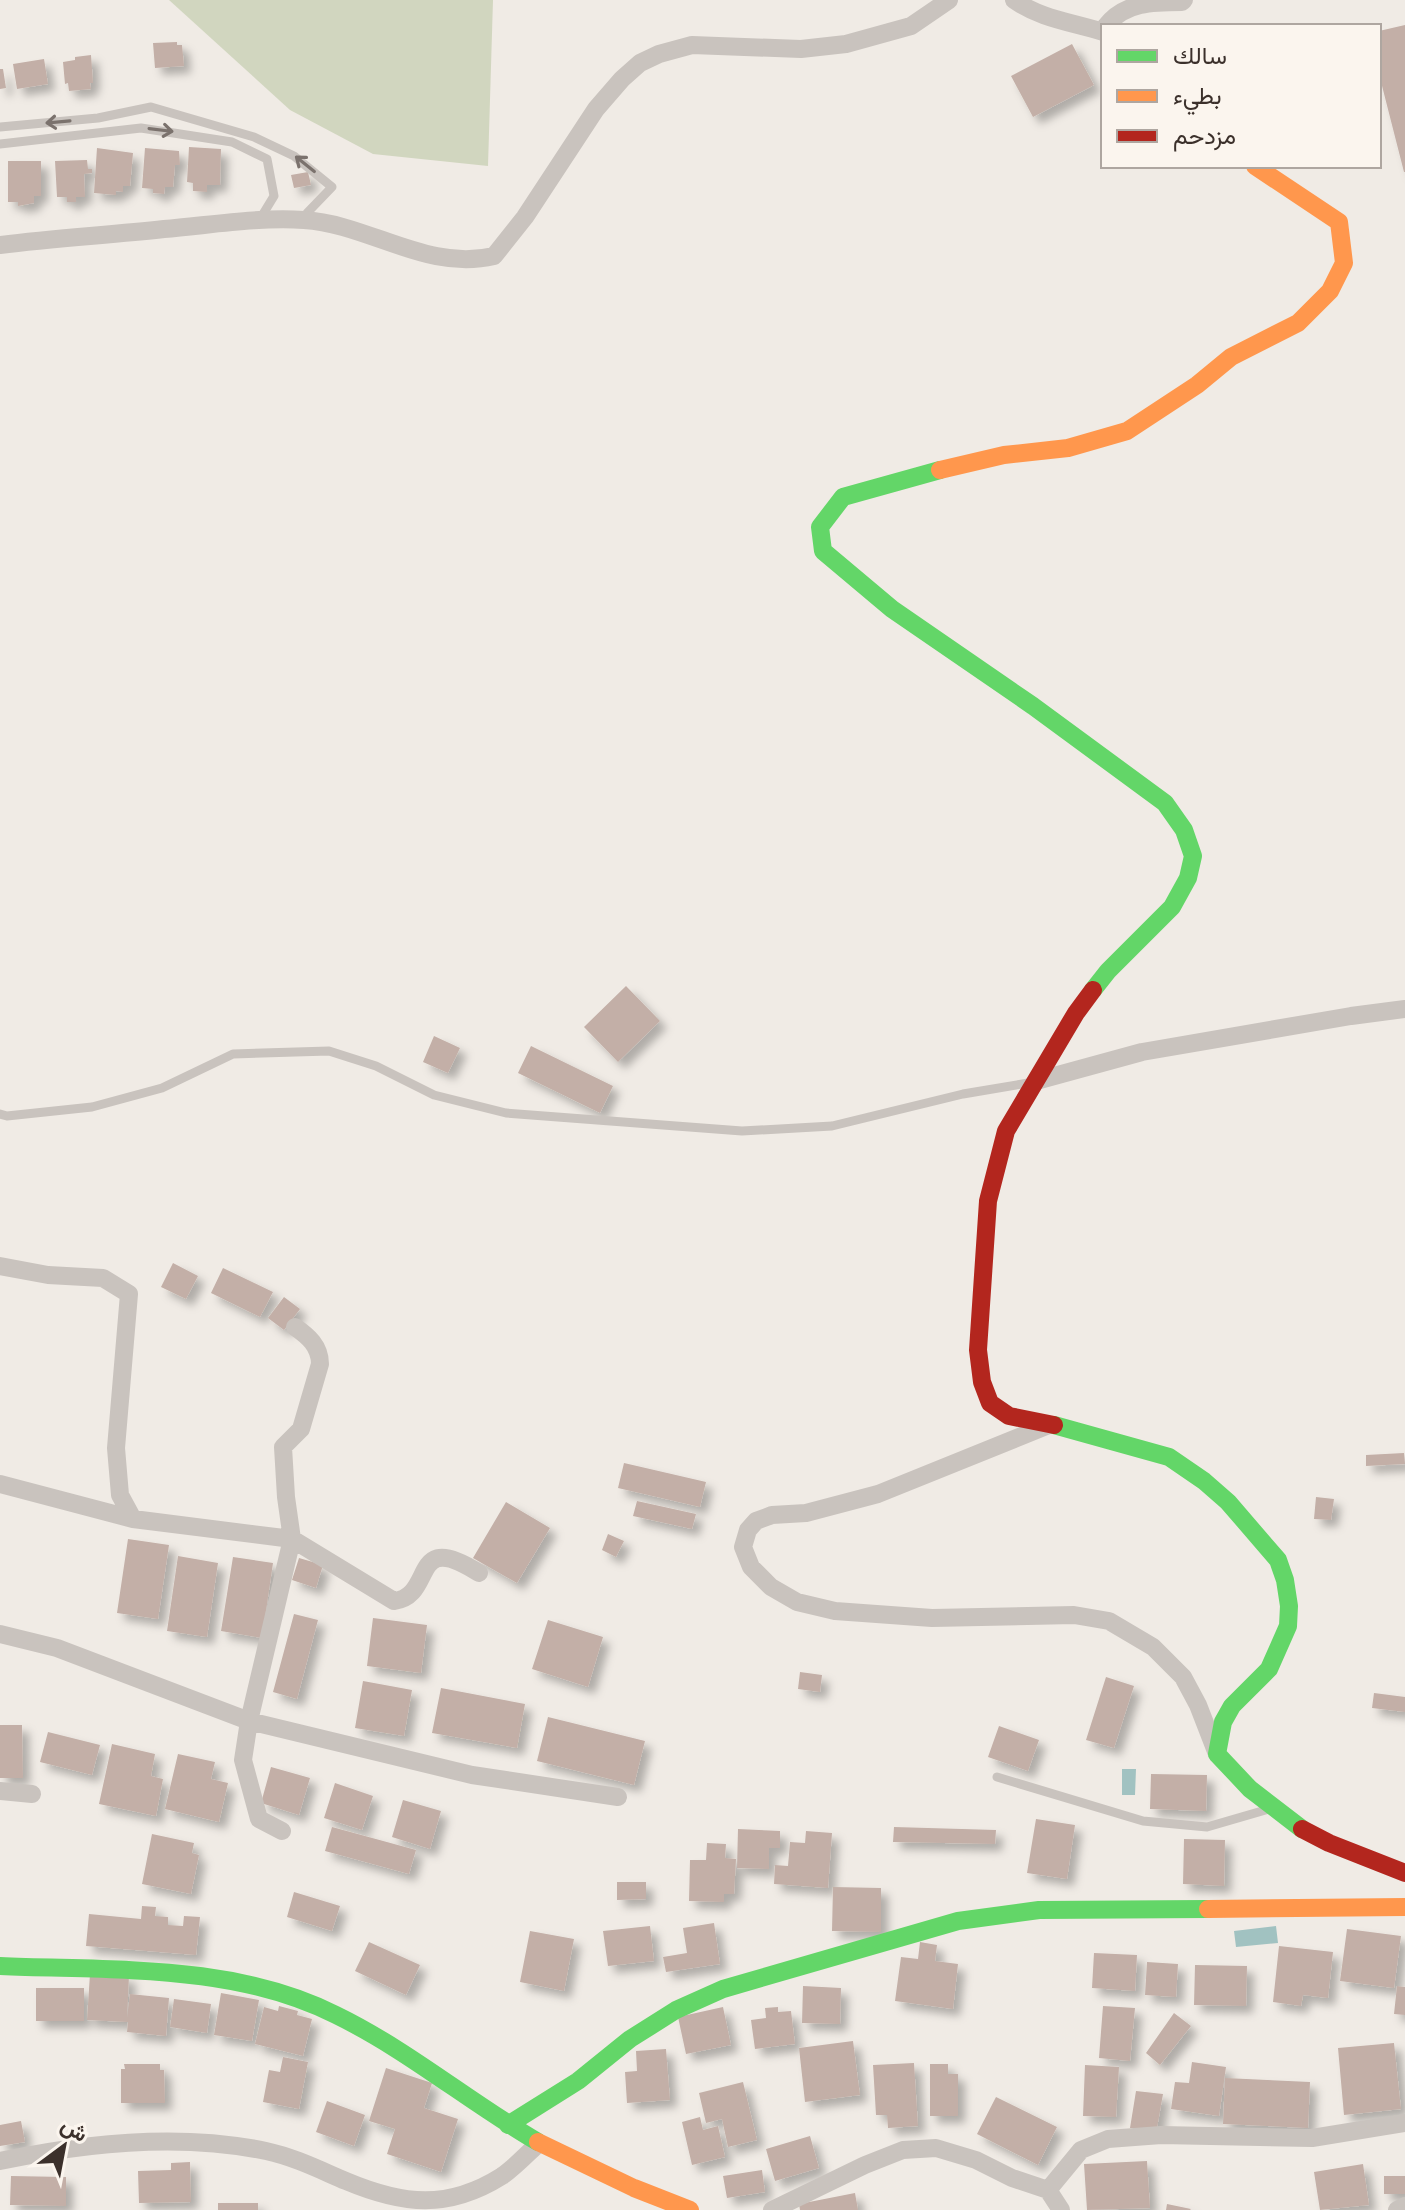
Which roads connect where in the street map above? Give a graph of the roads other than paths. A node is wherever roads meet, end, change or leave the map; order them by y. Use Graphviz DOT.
graph roads {
  1 [pos="949,0"];
  2 [pos="1014,0"];
  3 [pos="1184,0"];
  4 [pos="1108,24"];
  5 [pos="1101,29"];
  6 [pos="0,127"];
  7 [pos="0,144"];
  8 [pos="1258,168"];
  9 [pos="260,219"];
  10 [pos="306,220"];
  11 [pos="0,245"];
  12 [pos="1405,1009"];
  13 [pos="1036,1081"];
  14 [pos="0,1114"];
  15 [pos="0,1266"];
  16 [pos="295,1327"];
  17 [pos="1051,1424"];
  18 [pos="0,1484"];
  19 [pos="133,1519"];
  20 [pos="292,1539"];
  21 [pos="479,1573"];
  22 [pos="0,1634"];
  23 [pos="249,1721"];
  24 [pos="1217,1754"];
  25 [pos="997,1777"];
  26 [pos="0,1791"];
  27 [pos="32,1794"];
  28 [pos="618,1797"];
  29 [pos="1274,1808"];
  30 [pos="282,1831"];
  31 [pos="1405,1873"];
  32 [pos="1405,1907"];
  33 [pos="0,1966"];
  34 [pos="1405,2123"];
  35 [pos="508,2125"];
  36 [pos="539,2143"];
  37 [pos="0,2161"];
  38 [pos="1048,2190"];
  39 [pos="1405,2206"];
  40 [pos="690,2210"];
  41 [pos="772,2210"];
  42 [pos="1061,2210"];
  43 [pos="1397,2210"];
  1 -- 10 [label="street"];
  2 -- 5 [label="street"];
  3 -- 4 [label="street"];
  10 -- 6 [label="lane, one-way"];
  7 -- 9 [label="lane, one-way"];
  8 -- 13 [label="street"];
  9 -- 10 [label="street"];
  9 -- 11 [label="street"];
  12 -- 13 [label="street"];
  13 -- 14 [label="lane"];
  13 -- 17 [label="street"];
  15 -- 19 [label="street"];
  16 -- 20 [label="street"];
  17 -- 24 [label="street"];
  17 -- 24 [label="street"];
  18 -- 19 [label="street"];
  19 -- 20 [label="street"];
  20 -- 21 [label="street"];
  20 -- 23 [label="street"];
  22 -- 23 [label="street"];
  23 -- 28 [label="street"];
  23 -- 30 [label="street"];
  24 -- 29 [label="street"];
  25 -- 29 [label="lane"];
  26 -- 27 [label="street"];
  29 -- 31 [label="street"];
  32 -- 35 [label="street"];
  33 -- 35 [label="street"];
  34 -- 38 [label="street"];
  35 -- 36 [label="street"];
  36 -- 37 [label="street"];
  36 -- 40 [label="street"];
  38 -- 41 [label="street"];
  38 -- 42 [label="street"];
  39 -- 43 [label="street"];
}
